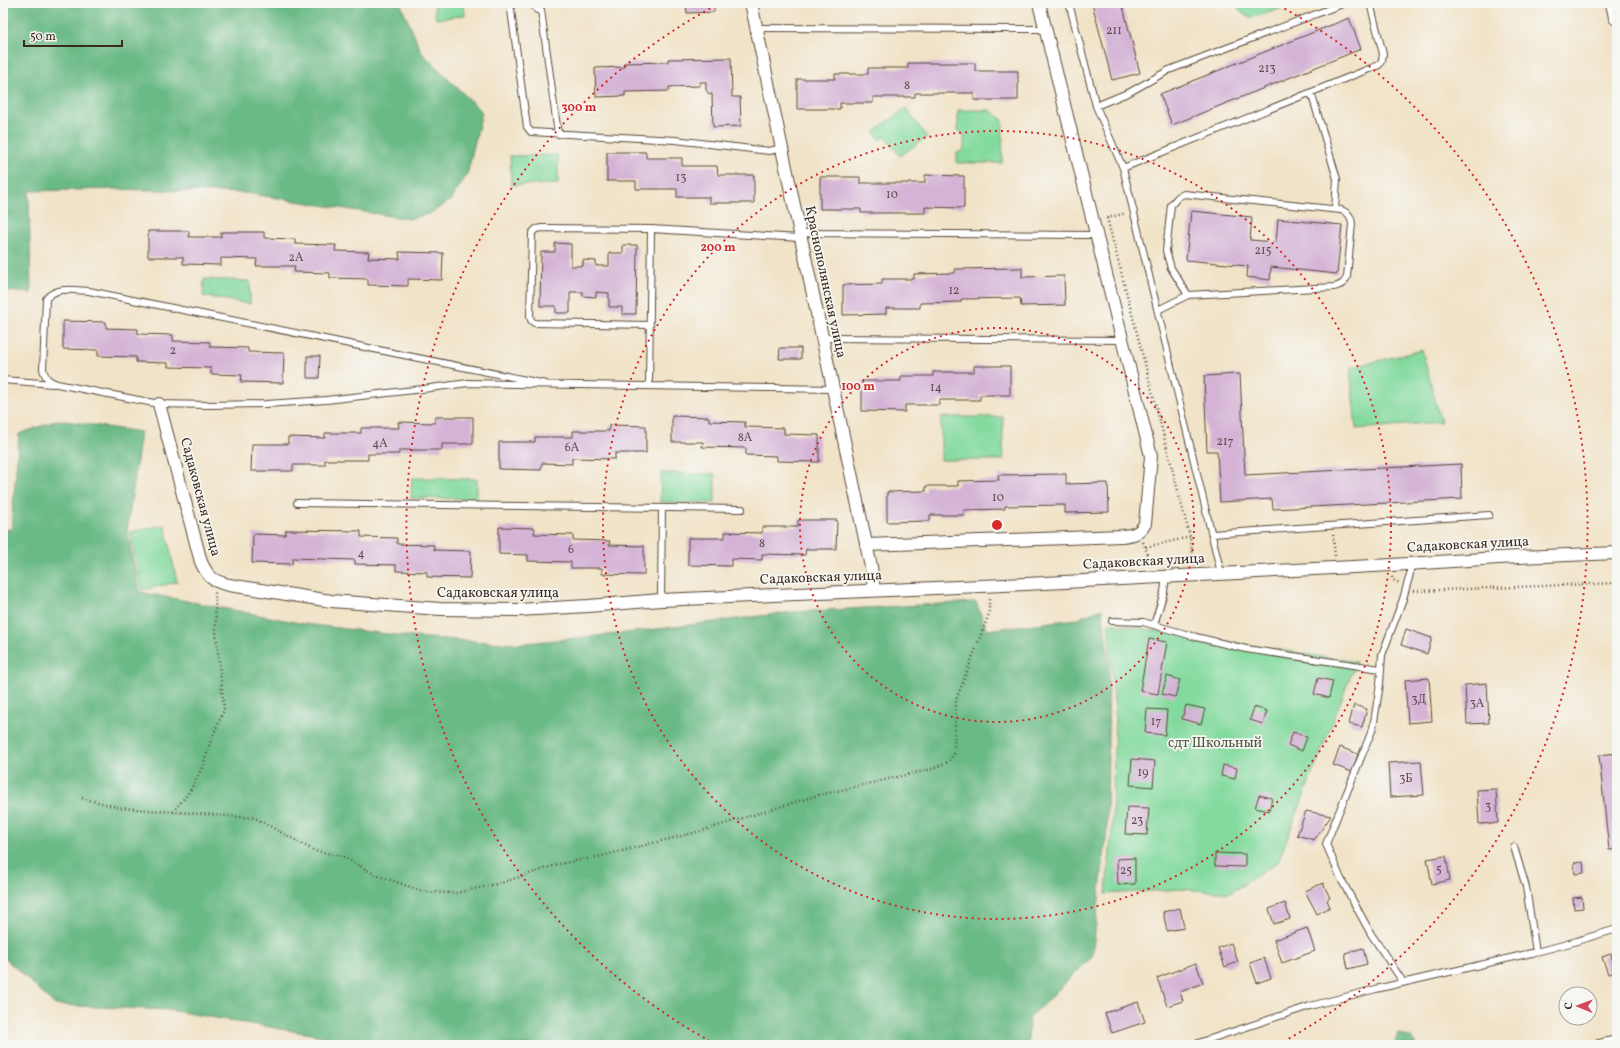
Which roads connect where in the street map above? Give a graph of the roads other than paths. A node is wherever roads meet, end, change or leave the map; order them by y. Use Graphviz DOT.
graph roads {
  1 [pos="510,3"];
  2 [pos="532,3"];
  3 [pos="751,3"];
  4 [pos="1039,3"];
  5 [pos="1069,3"];
  6 [pos="1345,3"];
  7 [pos="1370,3"];
  8 [pos="756,28"];
  9 [pos="1045,29"];
  10 [pos="1311,92"];
  11 [pos="1096,106"];
  12 [pos="558,134"];
  13 [pos="782,148"];
  14 [pos="1123,168"];
  15 [pos="1335,209"];
  16 [pos="651,229"];
  17 [pos="799,235"];
  18 [pos="1096,235"];
  19 [pos="1188,295"];
  20 [pos="1158,310"];
  21 [pos="650,325"];
  22 [pos="822,338"];
  23 [pos="1122,340"];
  24 [pos="3,380"];
  25 [pos="57,384"];
  26 [pos="546,384"];
  27 [pos="649,386"];
  28 [pos="833,389"];
  29 [pos="160,404"];
  30 [pos="297,503"];
  31 [pos="662,508"];
  32 [pos="742,509"];
  33 [pos="1489,515"];
  34 [pos="1212,534"];
  35 [pos="866,545"];
  36 [pos="1617,554"];
  37 [pos="1410,564"];
  38 [pos="1220,573"];
  39 [pos="1161,576"];
  40 [pos="874,590"];
  41 [pos="661,600"];
  42 [pos="1112,621"];
  43 [pos="1154,625"];
  44 [pos="1380,669"];
  45 [pos="1514,847"];
  46 [pos="1617,929"];
  47 [pos="1536,952"];
  48 [pos="1403,982"];
  49 [pos="1617,1039"];
  50 [pos="1192,1045"];
  51 [pos="1590,1045"];
  1 -- 12 [label="lane"];
  2 -- 12 [label="lane"];
  3 -- 8 [label="street, Краснополянская улица"];
  4 -- 9 [label="street"];
  5 -- 11 [label="lane"];
  6 -- 11 [label="lane"];
  7 -- 10 [label="lane"];
  8 -- 9 [label="lane"];
  8 -- 13 [label="street, Краснополянская улица"];
  9 -- 18 [label="street"];
  10 -- 14 [label="lane"];
  10 -- 15 [label="lane"];
  11 -- 14 [label="lane"];
  12 -- 13 [label="lane"];
  13 -- 17 [label="street, Краснополянская улица"];
  14 -- 20 [label="lane"];
  15 -- 19 [label="lane"];
  15 -- 19 [label="lane"];
  16 -- 17 [label="lane"];
  16 -- 21 [label="lane"];
  16 -- 21 [label="lane"];
  17 -- 18 [label="lane"];
  17 -- 22 [label="street, Краснополянская улица"];
  18 -- 23 [label="street"];
  19 -- 20 [label="lane"];
  20 -- 34 [label="lane"];
  21 -- 27 [label="lane"];
  22 -- 23 [label="lane"];
  22 -- 28 [label="street, Краснополянская улица"];
  23 -- 35 [label="street"];
  24 -- 25 [label="lane"];
  25 -- 26 [label="lane"];
  25 -- 29 [label="lane"];
  26 -- 27 [label="lane"];
  26 -- 29 [label="lane"];
  27 -- 28 [label="lane"];
  28 -- 35 [label="street, Краснополянская улица"];
  29 -- 41 [label="street, Садаковская улица"];
  30 -- 31 [label="lane"];
  31 -- 32 [label="lane"];
  31 -- 41 [label="lane"];
  33 -- 34 [label="lane"];
  34 -- 38 [label="lane"];
  35 -- 40 [label="street, Краснополянская улица"];
  36 -- 37 [label="street, Садаковская улица"];
  37 -- 38 [label="street, Садаковская улица"];
  37 -- 44 [label="lane"];
  38 -- 39 [label="street, Садаковская улица"];
  39 -- 40 [label="street, Садаковская улица"];
  39 -- 43 [label="lane"];
  40 -- 41 [label="street, Садаковская улица"];
  42 -- 43 [label="lane"];
  43 -- 44 [label="lane"];
  44 -- 48 [label="lane"];
  45 -- 47 [label="lane"];
  46 -- 47 [label="lane"];
  47 -- 48 [label="lane"];
  48 -- 50 [label="lane"];
  49 -- 51 [label="lane"];
}
